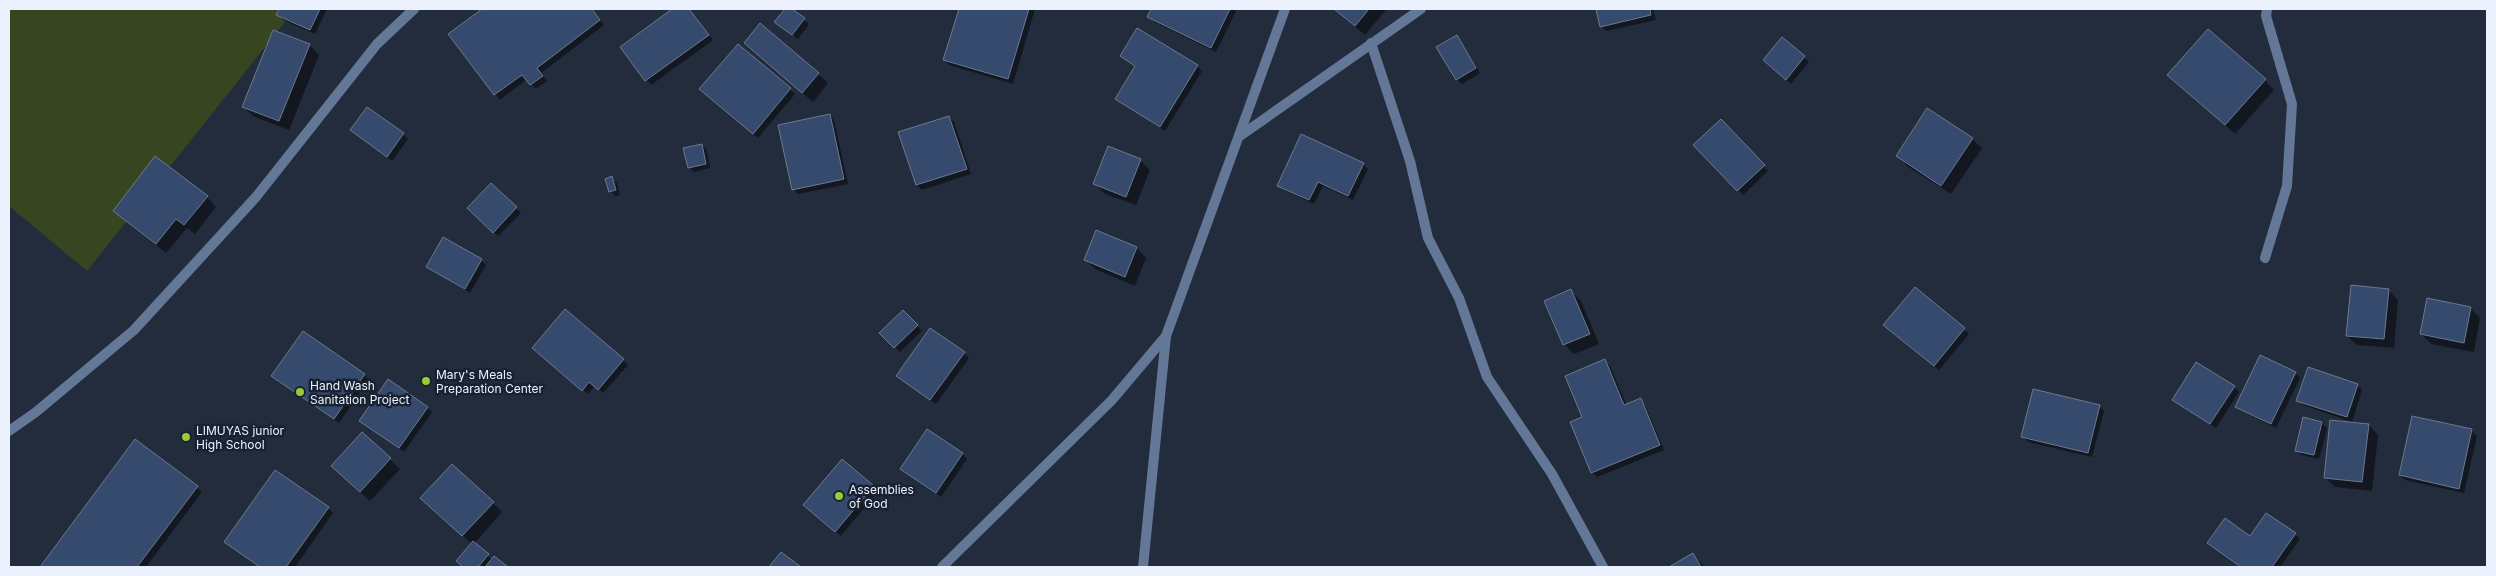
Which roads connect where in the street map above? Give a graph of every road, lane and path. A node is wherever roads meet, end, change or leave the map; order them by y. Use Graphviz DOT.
graph roads {
  1 [pos="414,9"];
  2 [pos="1285,9"];
  3 [pos="1422,9"];
  4 [pos="2266,9"];
  5 [pos="1371,43"];
  6 [pos="1240,137"];
  7 [pos="2266,258"];
  8 [pos="1166,336"];
  9 [pos="9,431"];
  10 [pos="942,567"];
  11 [pos="1143,567"];
  12 [pos="1603,567"];
  1 -- 9 [label="street"];
  2 -- 6 [label="street"];
  3 -- 5 [label="street"];
  4 -- 7 [label="street"];
  5 -- 6 [label="street"];
  5 -- 12 [label="street"];
  6 -- 8 [label="street"];
  8 -- 10 [label="street"];
  8 -- 11 [label="street"];
}
